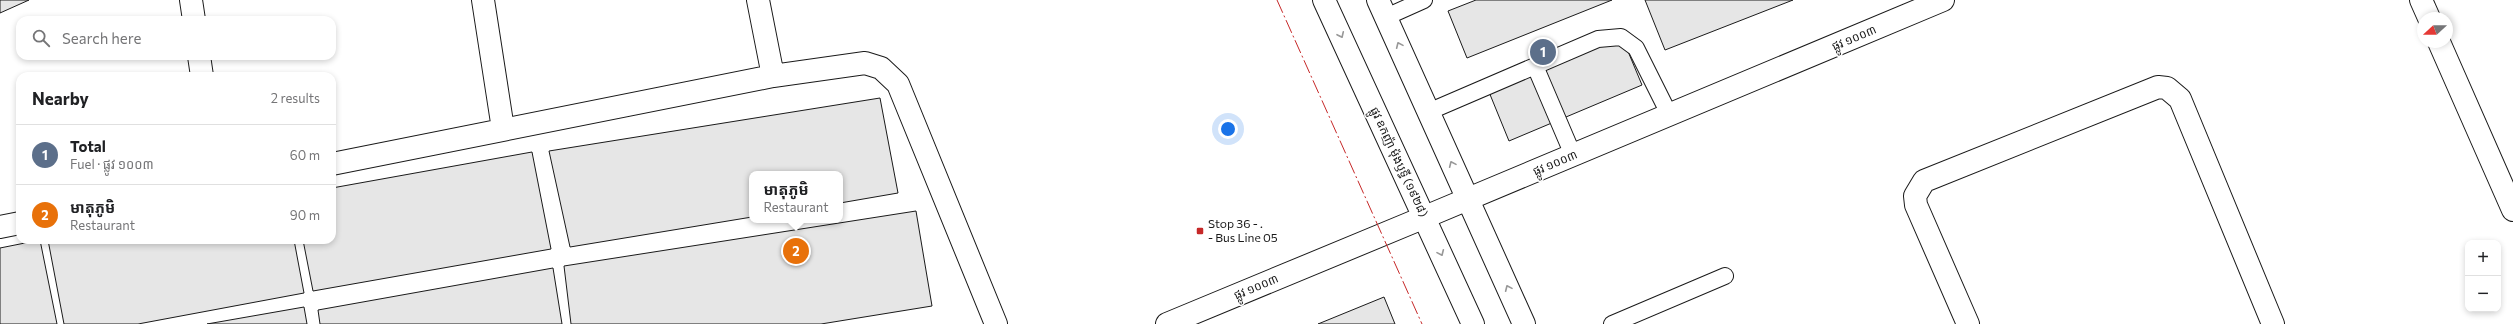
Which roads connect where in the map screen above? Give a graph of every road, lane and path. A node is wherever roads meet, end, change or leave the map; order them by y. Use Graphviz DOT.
graph roads {
  1 [pos="191,0"];
  2 [pos="483,0"];
  3 [pos="758,0"];
  4 [pos="1324,0"];
  5 [pos="1424,0"];
  6 [pos="1943,0"];
  7 [pos="2421,0"];
  8 [pos="1382,8"];
  9 [pos="2426,12"];
  10 [pos="193,16"];
  11 [pos="2442,48"];
  12 [pos="200,60"];
  13 [pos="1535,66"];
  14 [pos="201,72"];
  15 [pos="773,76"];
  16 [pos="1428,112"];
  17 [pos="1670,116"];
  18 [pos="503,129"];
  19 [pos="1573,155"];
  20 [pos="336,163"];
  21 [pos="1468,199"];
  22 [pos="2513,210"];
  23 [pos="1425,217"];
  24 [pos="16,224"];
  25 [pos="0,227"];
  26 [pos="1725,276"];
  27 [pos="996,324"];
  28 [pos="1167,324"];
  29 [pos="1473,324"];
  30 [pos="1524,324"];
  31 [pos="1612,324"];
  32 [pos="1968,324"];
  33 [pos="2273,324"];
  1 -- 10 [label="street"];
  2 -- 18 [label="street"];
  3 -- 15 [label="street"];
  4 -- 23 [label="street, ផ្លូវ ឧកញ៉ា ម៉ុងឫទ្ធី (១៩២៨), one-way"];
  5 -- 8 [label="lane"];
  6 -- 17 [label="street, ផ្លូវ ១០០៣"];
  7 -- 9 [label="street"];
  16 -- 8 [label="street, one-way"];
  11 -- 22 [label="street"];
  12 -- 14 [label="street"];
  13 -- 16 [label="lane"];
  13 -- 17 [label="lane"];
  13 -- 19 [label="lane"];
  15 -- 18 [label="street"];
  15 -- 27 [label="street"];
  21 -- 16 [label="street, one-way"];
  17 -- 19 [label="street, ផ្លូវ ១០០៣"];
  18 -- 20 [label="street"];
  19 -- 21 [label="street, ផ្លូវ ១០០៣"];
  21 -- 23 [label="street, ផ្លូវ ១០០៣"];
  30 -- 21 [label="street, one-way"];
  23 -- 28 [label="street, ផ្លូវ ១០០៣"];
  23 -- 29 [label="street, ផ្លូវ ឧកញ៉ា ម៉ុងឫទ្ធី (១៩២៨), one-way"];
  24 -- 25 [label="street"];
  26 -- 31 [label="lane"];
  32 -- 33 [label="street"];
}
